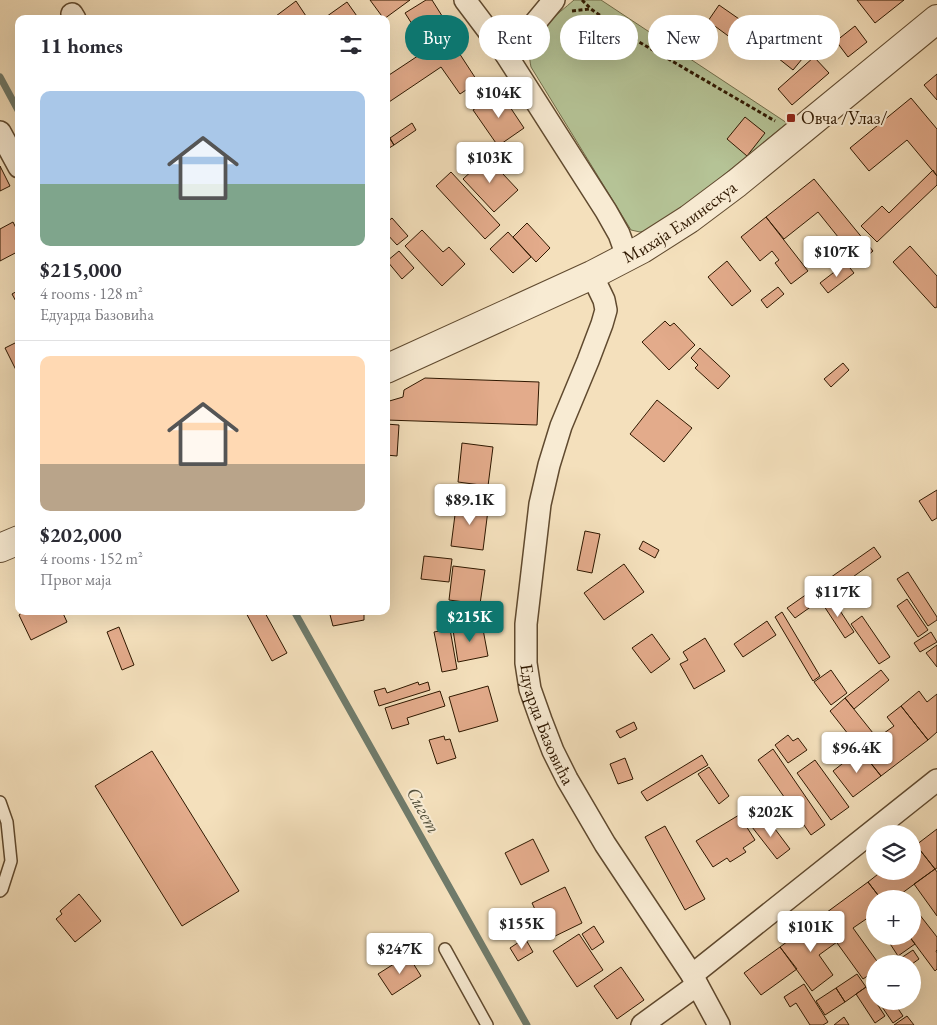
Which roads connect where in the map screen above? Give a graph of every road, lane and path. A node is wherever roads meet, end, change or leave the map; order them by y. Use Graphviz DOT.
graph roads {
  1 [pos="465,0"];
  2 [pos="554,0"];
  3 [pos="582,0"];
  4 [pos="542,15"];
  5 [pos="479,19"];
  6 [pos="937,20"];
  7 [pos="509,60"];
  8 [pos="0,132"];
  9 [pos="797,134"];
  10 [pos="15,160"];
  11 [pos="627,256"];
  12 [pos="592,275"];
  13 [pos="390,367"];
  14 [pos="15,542"];
  15 [pos="0,548"];
  16 [pos="937,780"];
  17 [pos="0,802"];
  18 [pos="0,891"];
  19 [pos="445,949"];
  20 [pos="695,980"];
  21 [pos="487,1025"];
  22 [pos="642,1025"];
  23 [pos="719,1025"];
  1 -- 5 [label="street"];
  2 -- 4 [label="street"];
  3 -- 9 [label="path"];
  6 -- 9 [label="street, Михаја Еминескуа"];
  7 -- 11 [label="street"];
  8 -- 10 [label="street"];
  9 -- 11 [label="street, Михаја Еминескуа"];
  11 -- 12 [label="street, Михаја Еминескуа"];
  12 -- 13 [label="street, Михаја Еминескуа"];
  12 -- 20 [label="street, Едуарда Базовића"];
  14 -- 15 [label="street"];
  16 -- 20 [label="street"];
  17 -- 18 [label="lane"];
  19 -- 21 [label="lane"];
  20 -- 22 [label="street"];
  20 -- 23 [label="street, Едуарда Базовића"];
}
